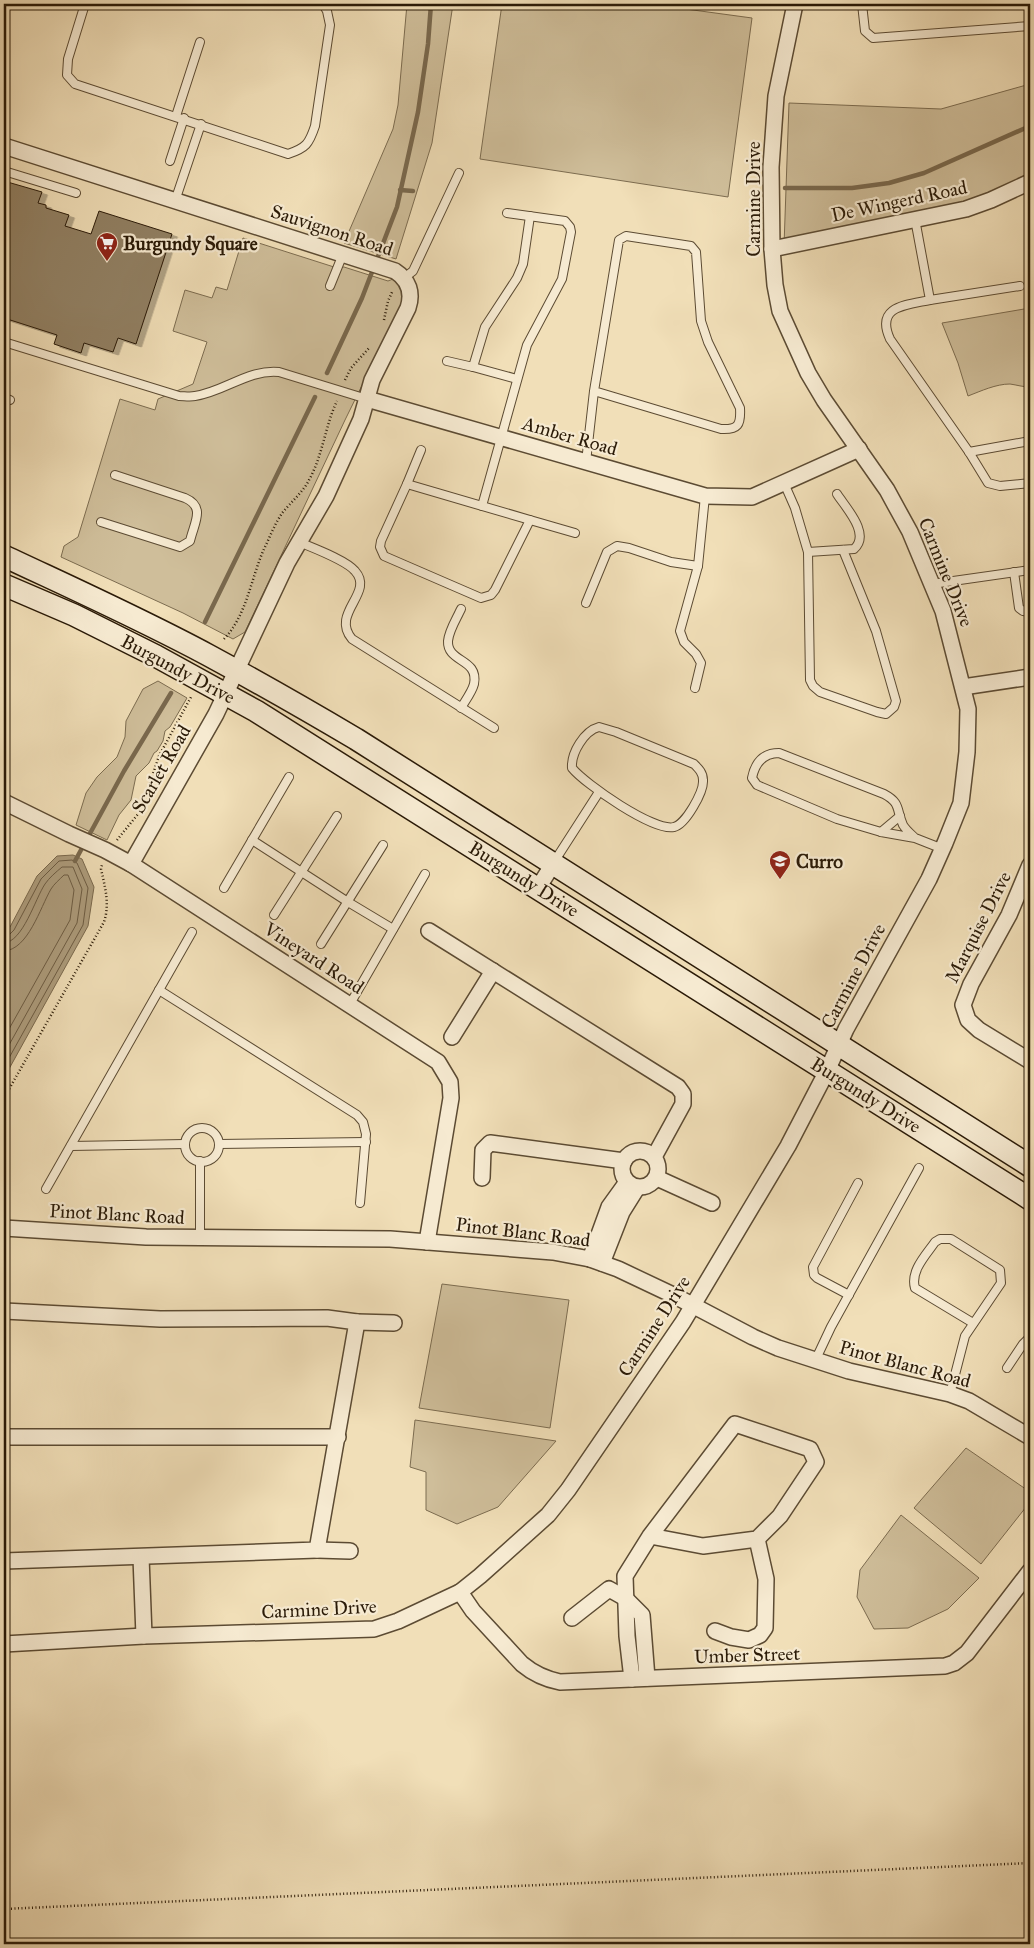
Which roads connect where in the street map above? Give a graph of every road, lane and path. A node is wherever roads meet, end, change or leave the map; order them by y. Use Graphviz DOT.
graph roads {
  1 [pos="85,4"];
  2 [pos="323,4"];
  3 [pos="795,4"];
  4 [pos="862,4"];
  5 [pos="1030,26"];
  6 [pos="200,42"];
  7 [pos="180,117"];
  8 [pos="201,124"];
  9 [pos="4,146"];
  10 [pos="170,161"];
  11 [pos="4,170"];
  12 [pos="460,173"];
  13 [pos="1030,182"];
  14 [pos="76,193"];
  15 [pos="175,200"];
  16 [pos="507,213"];
  17 [pos="530,216"];
  18 [pos="915,219"];
  19 [pos="772,249"];
  20 [pos="346,255"];
  21 [pos="399,275"];
  22 [pos="330,286"];
  23 [pos="1020,286"];
  24 [pos="930,300"];
  25 [pos="382,327"];
  26 [pos="375,341"];
  27 [pos="4,342"];
  28 [pos="447,361"];
  29 [pos="473,368"];
  30 [pos="517,379"];
  31 [pos="344,382"];
  32 [pos="594,391"];
  33 [pos="367,399"];
  34 [pos="336,401"];
  35 [pos="500,438"];
  36 [pos="1030,442"];
  37 [pos="859,449"];
  38 [pos="421,450"];
  39 [pos="969,452"];
  40 [pos="586,462"];
  41 [pos="115,475"];
  42 [pos="784,483"];
  43 [pos="1030,483"];
  44 [pos="408,484"];
  45 [pos="837,494"];
  46 [pos="705,496"];
  47 [pos="482,506"];
  48 [pos="530,520"];
  49 [pos="101,522"];
  50 [pos="575,533"];
  51 [pos="300,542"];
  52 [pos="843,550"];
  53 [pos="808,552"];
  54 [pos="4,556"];
  55 [pos="698,566"];
  56 [pos="1030,570"];
  57 [pos="1014,572"];
  58 [pos="932,584"];
  59 [pos="4,585"];
  60 [pos="586,603"];
  61 [pos="461,608"];
  62 [pos="1030,612"];
  63 [pos="224,639"];
  64 [pos="236,670"];
  65 [pos="1030,677"];
  66 [pos="963,687"];
  67 [pos="695,688"];
  68 [pos="188,690"];
  69 [pos="225,694"];
  70 [pos="460,708"];
  71 [pos="494,728"];
  72 [pos="289,776"];
  73 [pos="599,792"];
  74 [pos="4,802"];
  75 [pos="337,816"];
  76 [pos="900,816"];
  77 [pos="881,832"];
  78 [pos="914,838"];
  79 [pos="252,840"];
  80 [pos="383,846"];
  81 [pos="943,849"];
  82 [pos="107,852"];
  83 [pos="131,864"];
  84 [pos="553,864"];
  85 [pos="1030,866"];
  86 [pos="302,872"];
  87 [pos="425,874"];
  88 [pos="224,888"];
  89 [pos="538,888"];
  90 [pos="348,902"];
  91 [pos="274,915"];
  92 [pos="393,929"];
  93 [pos="429,931"];
  94 [pos="192,932"];
  95 [pos="321,944"];
  96 [pos="493,971"];
  97 [pos="159,990"];
  98 [pos="350,1004"];
  99 [pos="452,1037"];
  100 [pos="838,1045"];
  101 [pos="1030,1061"];
  102 [pos="827,1071"];
  103 [pos="4,1098"];
  104 [pos="366,1142"];
  105 [pos="185,1144"];
  106 [pos="219,1144"];
  107 [pos="71,1146"];
  108 [pos="654,1157"];
  109 [pos="200,1161"];
  110 [pos="624,1161"];
  111 [pos="1030,1166"];
  112 [pos="919,1168"];
  113 [pos="482,1178"];
  114 [pos="656,1178"];
  115 [pos="858,1183"];
  116 [pos="632,1185"];
  117 [pos="46,1189"];
  118 [pos="1030,1199"];
  119 [pos="360,1203"];
  120 [pos="712,1203"];
  121 [pos="4,1228"];
  122 [pos="200,1238"];
  123 [pos="427,1242"];
  124 [pos="596,1261"];
  125 [pos="849,1295"];
  126 [pos="692,1305"];
  127 [pos="4,1311"];
  128 [pos="357,1322"];
  129 [pos="394,1323"];
  130 [pos="973,1323"];
  131 [pos="1030,1337"];
  132 [pos="815,1361"];
  133 [pos="1007,1368"];
  134 [pos="950,1394"];
  135 [pos="4,1437"];
  136 [pos="338,1437"];
  137 [pos="1030,1437"];
  138 [pos="650,1536"];
  139 [pos="757,1540"];
  140 [pos="317,1550"];
  141 [pos="350,1552"];
  142 [pos="141,1557"];
  143 [pos="4,1561"];
  144 [pos="1030,1571"];
  145 [pos="460,1592"];
  146 [pos="625,1598"];
  147 [pos="572,1618"];
  148 [pos="715,1631"];
  149 [pos="144,1636"];
  150 [pos="4,1644"];
  151 [pos="639,1679"];
  152 [pos="1030,1863"];
  153 [pos="4,1909"];
  1 -- 7 [label="lane"];
  2 -- 8 [label="lane"];
  3 -- 19 [label="street, Carmine Drive"];
  4 -- 5 [label="lane"];
  6 -- 7 [label="lane"];
  7 -- 8 [label="lane"];
  7 -- 10 [label="lane"];
  8 -- 15 [label="lane"];
  9 -- 15 [label="street, Sauvignon Road"];
  11 -- 14 [label="lane"];
  12 -- 21 [label="lane"];
  13 -- 18 [label="street, De Wingerd Road"];
  15 -- 20 [label="street, Sauvignon Road"];
  16 -- 17 [label="lane"];
  17 -- 29 [label="lane"];
  17 -- 30 [label="lane"];
  18 -- 19 [label="street, De Wingerd Road"];
  18 -- 24 [label="lane"];
  19 -- 37 [label="street, Carmine Drive"];
  20 -- 21 [label="street, Sauvignon Road"];
  20 -- 22 [label="lane"];
  21 -- 25 [label="path"];
  21 -- 33 [label="street, Sauvignon Road"];
  23 -- 24 [label="lane"];
  24 -- 39 [label="lane"];
  26 -- 31 [label="path"];
  27 -- 33 [label="lane, Amber Road"];
  28 -- 29 [label="lane"];
  29 -- 30 [label="lane"];
  30 -- 35 [label="lane"];
  32 -- 32 [label="lane"];
  32 -- 40 [label="lane"];
  33 -- 35 [label="street, Amber Road"];
  33 -- 51 [label="street, Sauvignon Road"];
  34 -- 63 [label="path"];
  35 -- 40 [label="street, Amber Road"];
  35 -- 47 [label="lane"];
  36 -- 39 [label="lane"];
  37 -- 42 [label="street, Amber Road"];
  37 -- 58 [label="street, Carmine Drive"];
  38 -- 44 [label="lane"];
  39 -- 43 [label="lane"];
  40 -- 46 [label="street, Amber Road"];
  41 -- 49 [label="lane"];
  42 -- 46 [label="street, Amber Road"];
  42 -- 53 [label="lane"];
  44 -- 47 [label="lane"];
  44 -- 48 [label="lane"];
  45 -- 52 [label="lane"];
  46 -- 55 [label="lane"];
  47 -- 48 [label="lane"];
  48 -- 50 [label="lane"];
  51 -- 64 [label="street, Sauvignon Road"];
  51 -- 70 [label="lane"];
  52 -- 53 [label="lane"];
  52 -- 53 [label="lane"];
  54 -- 64 [label="main road, Burgundy Drive"];
  55 -- 60 [label="lane"];
  55 -- 67 [label="lane"];
  56 -- 57 [label="lane"];
  57 -- 58 [label="lane"];
  57 -- 62 [label="lane"];
  58 -- 66 [label="street, Carmine Drive"];
  59 -- 69 [label="main road, Burgundy Drive"];
  61 -- 70 [label="lane"];
  64 -- 69 [label="street, Scarlet Road"];
  64 -- 84 [label="main road, Burgundy Drive"];
  65 -- 66 [label="street"];
  66 -- 81 [label="street, Carmine Drive"];
  68 -- 82 [label="path"];
  69 -- 83 [label="street, Scarlet Road"];
  69 -- 89 [label="main road, Burgundy Drive"];
  70 -- 71 [label="lane"];
  72 -- 79 [label="lane"];
  73 -- 73 [label="lane"];
  73 -- 84 [label="lane"];
  74 -- 82 [label="street, Vineyard Road"];
  75 -- 86 [label="lane"];
  76 -- 77 [label="lane"];
  76 -- 77 [label="lane"];
  76 -- 78 [label="lane"];
  77 -- 78 [label="lane"];
  78 -- 81 [label="lane"];
  79 -- 86 [label="lane"];
  79 -- 88 [label="lane"];
  80 -- 90 [label="lane"];
  81 -- 100 [label="street, Carmine Drive"];
  82 -- 83 [label="street, Vineyard Road"];
  82 -- 103 [label="path"];
  83 -- 98 [label="street, Vineyard Road"];
  84 -- 89 [label="street"];
  84 -- 100 [label="main road, Burgundy Drive"];
  85 -- 101 [label="street, Marquise Drive"];
  86 -- 90 [label="lane"];
  86 -- 91 [label="lane"];
  87 -- 92 [label="lane"];
  89 -- 102 [label="main road, Burgundy Drive"];
  90 -- 92 [label="lane"];
  90 -- 95 [label="lane"];
  92 -- 98 [label="lane"];
  93 -- 96 [label="street"];
  94 -- 97 [label="lane"];
  96 -- 99 [label="street"];
  96 -- 108 [label="street"];
  97 -- 104 [label="lane"];
  97 -- 107 [label="lane"];
  98 -- 123 [label="street, Vineyard Road"];
  100 -- 102 [label="street, Carmine Drive"];
  100 -- 111 [label="main road, Burgundy Drive"];
  102 -- 118 [label="main road, Burgundy Drive"];
  102 -- 126 [label="street, Carmine Drive"];
  104 -- 106 [label="lane"];
  104 -- 119 [label="lane"];
  105 -- 106 [label="lane"];
  105 -- 107 [label="lane"];
  105 -- 109 [label="lane"];
  106 -- 109 [label="lane"];
  107 -- 117 [label="lane"];
  108 -- 110 [label="street"];
  108 -- 114 [label="street"];
  109 -- 122 [label="lane"];
  110 -- 113 [label="street"];
  110 -- 116 [label="street"];
  112 -- 125 [label="lane"];
  114 -- 116 [label="street"];
  114 -- 120 [label="street"];
  115 -- 125 [label="lane"];
  116 -- 124 [label="street"];
  121 -- 122 [label="street, Pinot Blanc Road"];
  122 -- 123 [label="street, Pinot Blanc Road"];
  123 -- 124 [label="street, Pinot Blanc Road"];
  124 -- 126 [label="street, Pinot Blanc Road"];
  125 -- 132 [label="lane"];
  126 -- 132 [label="street, Pinot Blanc Road"];
  126 -- 145 [label="street, Carmine Drive"];
  127 -- 128 [label="street"];
  128 -- 129 [label="street"];
  128 -- 136 [label="street"];
  130 -- 130 [label="lane"];
  130 -- 134 [label="lane"];
  131 -- 133 [label="lane"];
  132 -- 134 [label="street, Pinot Blanc Road"];
  134 -- 137 [label="street, Pinot Blanc Road"];
  135 -- 136 [label="street"];
  136 -- 140 [label="street"];
  138 -- 139 [label="street"];
  138 -- 139 [label="street"];
  138 -- 146 [label="street"];
  139 -- 148 [label="street"];
  140 -- 141 [label="street"];
  140 -- 142 [label="street"];
  142 -- 143 [label="street"];
  142 -- 149 [label="street"];
  144 -- 151 [label="street, Umber Street"];
  145 -- 149 [label="street, Carmine Drive"];
  145 -- 151 [label="street, Umber Street"];
  146 -- 147 [label="street"];
  146 -- 151 [label="street"];
  149 -- 150 [label="street, Carmine Drive"];
  152 -- 153 [label="path"];
}
